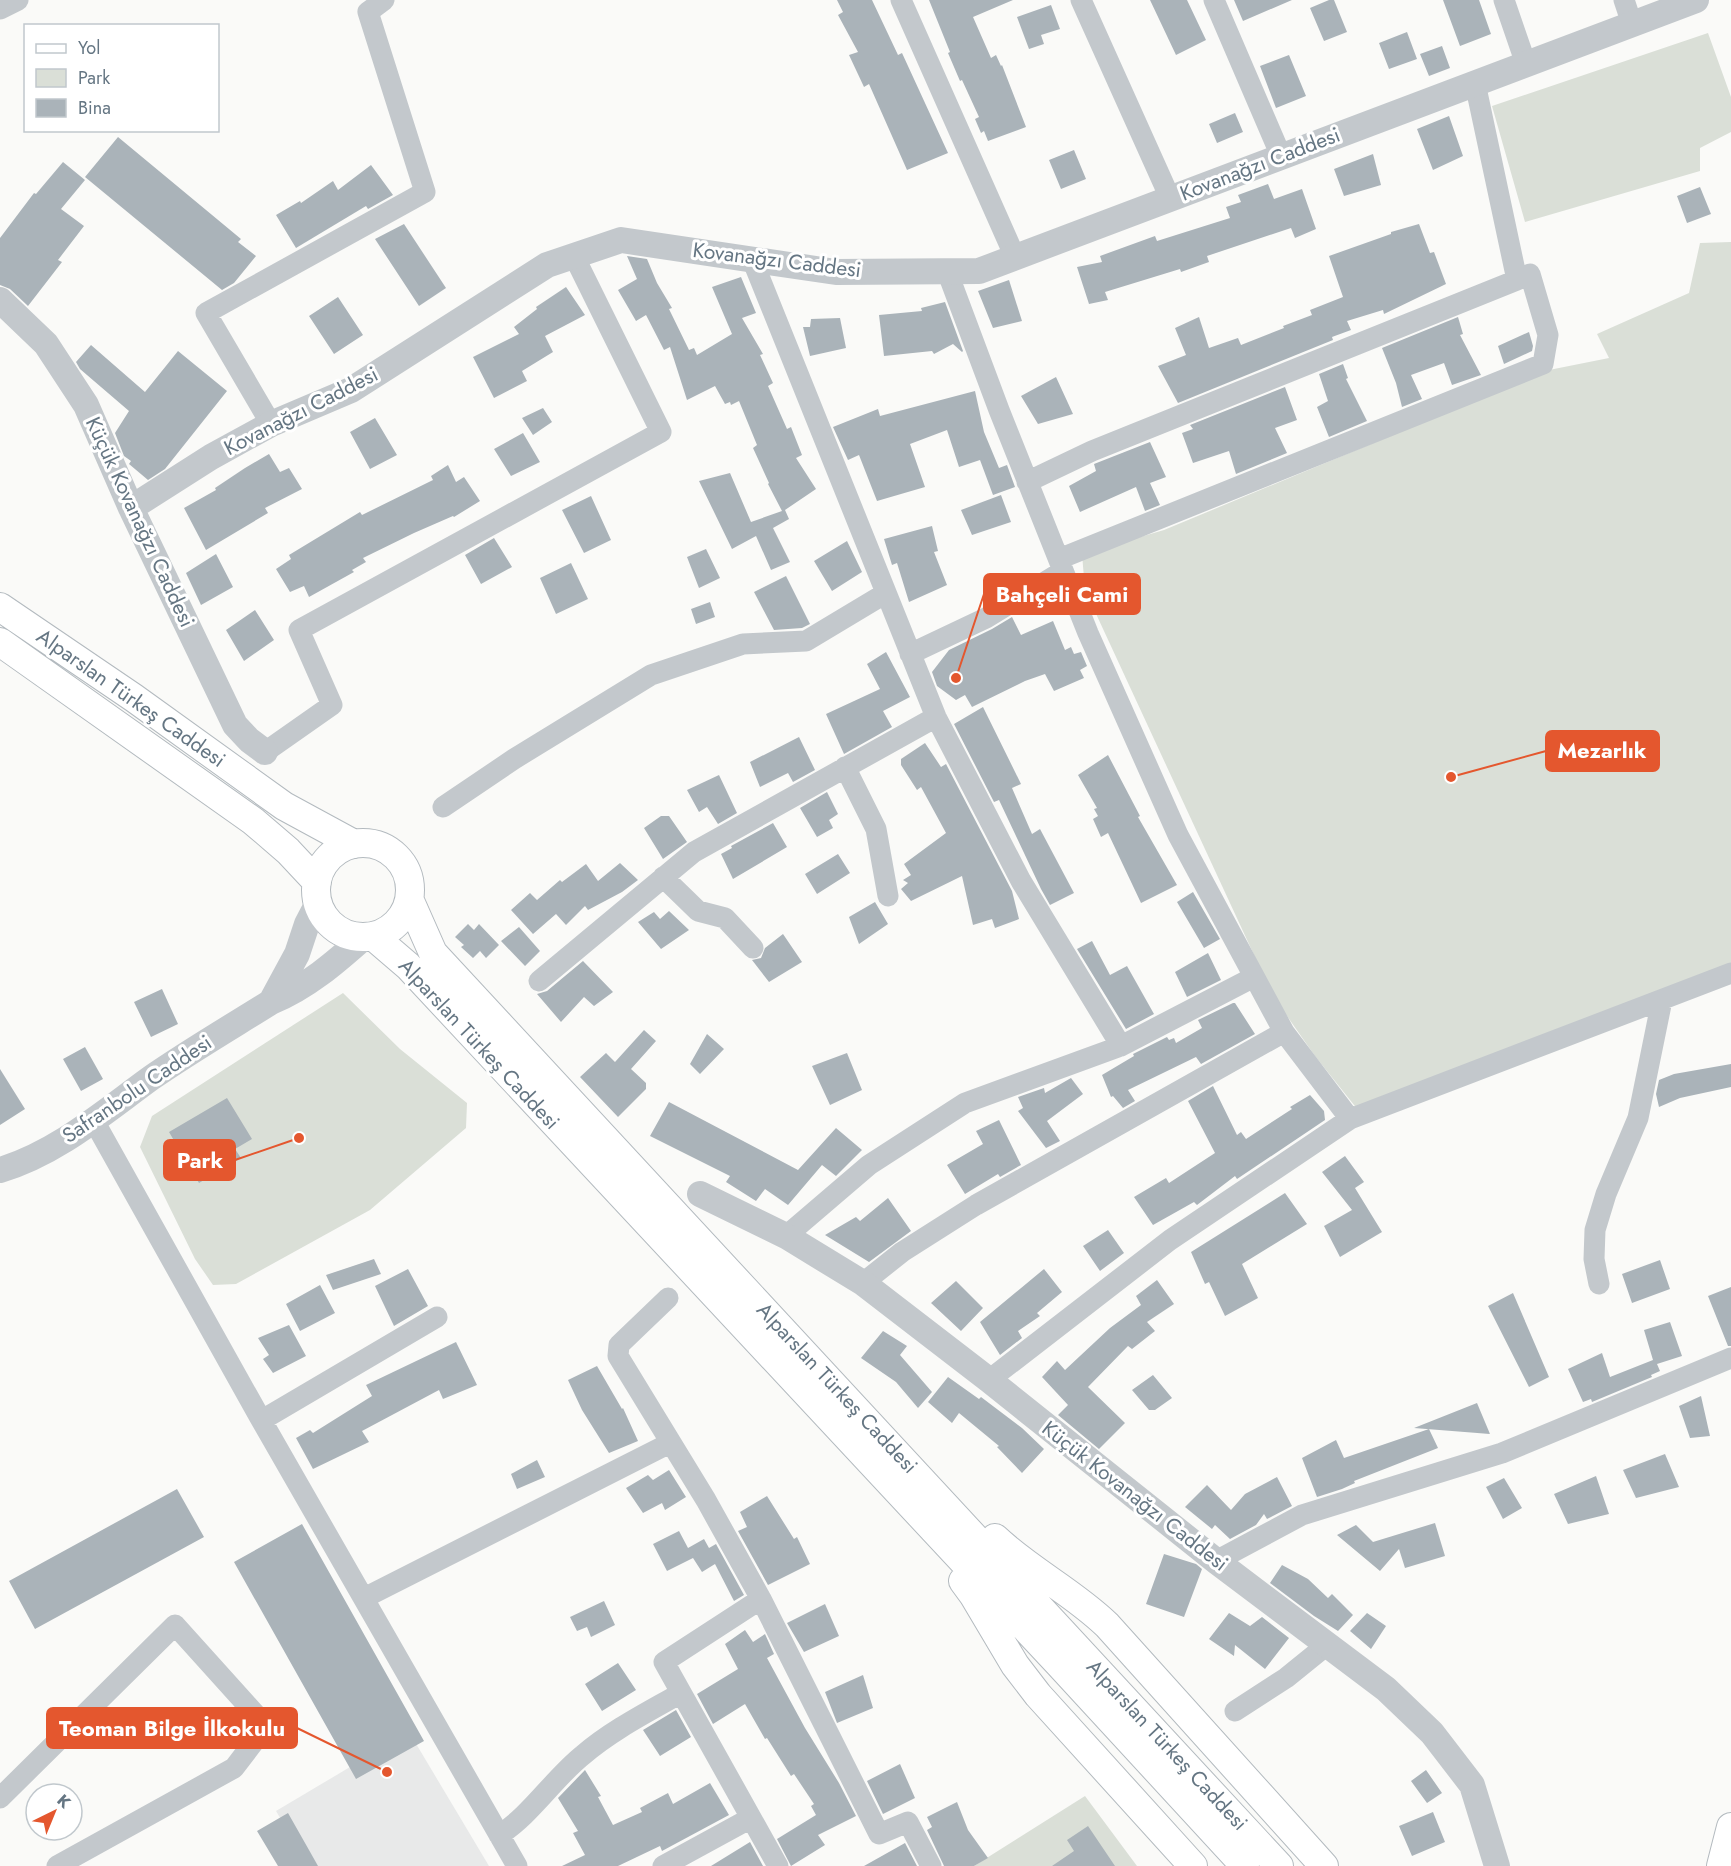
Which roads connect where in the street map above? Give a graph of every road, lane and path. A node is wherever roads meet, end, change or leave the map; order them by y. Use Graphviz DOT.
graph roads {
  1 [pos="18,0"];
  2 [pos="901,0"];
  3 [pos="1081,0"];
  4 [pos="1214,0"];
  5 [pos="1504,0"];
  6 [pos="1696,0"];
  7 [pos="371,4"];
  8 [pos="0,9"];
  9 [pos="1628,12"];
  10 [pos="1526,64"];
  11 [pos="1475,83"];
  12 [pos="1281,156"];
  13 [pos="1170,198"];
  14 [pos="574,256"];
  15 [pos="1015,257"];
  16 [pos="752,259"];
  17 [pos="947,271"];
  18 [pos="1517,280"];
  19 [pos="0,300"];
  20 [pos="270,424"];
  21 [pos="1027,482"];
  22 [pos="131,508"];
  23 [pos="1061,565"];
  24 [pos="886,593"];
  25 [pos="0,607"];
  26 [pos="0,642"];
  27 [pos="910,654"];
  28 [pos="936,717"];
  29 [pos="265,752"];
  30 [pos="845,767"];
  31 [pos="443,807"];
  32 [pos="354,844"];
  33 [pos="663,878"];
  34 [pos="317,892"];
  35 [pos="888,896"];
  36 [pos="410,902"];
  37 [pos="368,937"];
  38 [pos="753,948"];
  39 [pos="1731,973"];
  40 [pos="1254,977"];
  41 [pos="538,981"];
  42 [pos="1662,1000"];
  43 [pos="271,1002"];
  44 [pos="1284,1032"];
  45 [pos="1121,1046"];
  46 [pos="1350,1119"];
  47 [pos="94,1121"];
  48 [pos="0,1170"];
  49 [pos="700,1194"];
  50 [pos="786,1236"];
  51 [pos="863,1283"];
  52 [pos="1599,1284"];
  53 [pos="668,1298"];
  54 [pos="437,1317"];
  55 [pos="1731,1358"];
  56 [pos="795,1362"];
  57 [pos="989,1380"];
  58 [pos="262,1420"];
  59 [pos="670,1443"];
  60 [pos="1216,1561"];
  61 [pos="364,1598"];
  62 [pos="761,1599"];
  63 [pos="1328,1644"];
  64 [pos="681,1693"];
  65 [pos="1235,1711"];
  66 [pos="0,1798"];
  67 [pos="750,1818"];
  68 [pos="1731,1827"];
  69 [pos="500,1835"];
  70 [pos="57,1866"];
  71 [pos="517,1866"];
  72 [pos="663,1866"];
  73 [pos="778,1866"];
  74 [pos="932,1866"];
  75 [pos="1193,1866"];
  76 [pos="1245,1866"];
  77 [pos="1279,1866"];
  78 [pos="1324,1866"];
  79 [pos="1497,1866"];
  80 [pos="1721,1866"];
  1 -- 8 [label="street"];
  2 -- 15 [label="street"];
  3 -- 13 [label="street"];
  4 -- 12 [label="street"];
  5 -- 10 [label="street"];
  6 -- 9 [label="street, Kovanağzı Caddesi"];
  7 -- 20 [label="street"];
  9 -- 10 [label="street, Kovanağzı Caddesi"];
  10 -- 11 [label="street, Kovanağzı Caddesi"];
  11 -- 12 [label="street, Kovanağzı Caddesi"];
  11 -- 18 [label="street"];
  12 -- 13 [label="street, Kovanağzı Caddesi"];
  13 -- 15 [label="street, Kovanağzı Caddesi"];
  14 -- 16 [label="street, Kovanağzı Caddesi"];
  14 -- 20 [label="street, Kovanağzı Caddesi"];
  14 -- 29 [label="street"];
  15 -- 17 [label="street, Kovanağzı Caddesi"];
  16 -- 17 [label="street, Kovanağzı Caddesi"];
  16 -- 24 [label="street"];
  17 -- 21 [label="street"];
  18 -- 21 [label="street"];
  18 -- 23 [label="street"];
  19 -- 22 [label="street, Küçük Kovanağzı Caddesi"];
  20 -- 22 [label="street, Kovanağzı Caddesi"];
  21 -- 23 [label="street"];
  22 -- 29 [label="street, Küçük Kovanağzı Caddesi"];
  23 -- 27 [label="street"];
  23 -- 40 [label="street"];
  24 -- 27 [label="street"];
  24 -- 31 [label="street"];
  25 -- 32 [label="main road, Alparslan Türkeş Caddesi"];
  26 -- 34 [label="main road, Alparslan Türkeş Caddesi"];
  27 -- 28 [label="street"];
  28 -- 30 [label="street"];
  28 -- 45 [label="street"];
  30 -- 33 [label="street"];
  30 -- 35 [label="street"];
  32 -- 34 [label="main road"];
  32 -- 36 [label="main road"];
  33 -- 38 [label="street"];
  33 -- 41 [label="street"];
  34 -- 37 [label="main road"];
  34 -- 43 [label="street"];
  36 -- 37 [label="main road"];
  36 -- 56 [label="main road, Alparslan Türkeş Caddesi"];
  37 -- 43 [label="street, Safranbolu Caddesi"];
  37 -- 56 [label="main road, Alparslan Türkeş Caddesi"];
  39 -- 42 [label="street"];
  40 -- 44 [label="street"];
  40 -- 45 [label="street"];
  42 -- 46 [label="street"];
  42 -- 52 [label="street"];
  43 -- 47 [label="street, Safranbolu Caddesi"];
  44 -- 46 [label="street"];
  44 -- 51 [label="street"];
  45 -- 50 [label="street"];
  46 -- 57 [label="street"];
  47 -- 48 [label="street, Safranbolu Caddesi"];
  47 -- 58 [label="street"];
  49 -- 50 [label="street, Küçük Kovanağzı Caddesi"];
  50 -- 51 [label="street, Küçük Kovanağzı Caddesi"];
  51 -- 57 [label="street, Küçük Kovanağzı Caddesi"];
  53 -- 59 [label="street"];
  54 -- 58 [label="street"];
  55 -- 60 [label="street"];
  56 -- 75 [label="main road"];
  56 -- 76 [label="main road, Alparslan Türkeş Caddesi"];
  56 -- 77 [label="main road, Alparslan Türkeş Caddesi"];
  56 -- 78 [label="main road"];
  57 -- 60 [label="street, Küçük Kovanağzı Caddesi"];
  58 -- 61 [label="street"];
  59 -- 61 [label="street"];
  59 -- 62 [label="street"];
  60 -- 63 [label="street, Küçük Kovanağzı Caddesi"];
  61 -- 69 [label="street"];
  62 -- 64 [label="street"];
  62 -- 74 [label="street"];
  63 -- 65 [label="street"];
  63 -- 79 [label="street, Küçük Kovanağzı Caddesi"];
  64 -- 67 [label="street"];
  64 -- 69 [label="street"];
  66 -- 70 [label="street"];
  67 -- 72 [label="street"];
  67 -- 73 [label="street"];
  68 -- 80 [label="main road"];
  69 -- 71 [label="street"];
}
